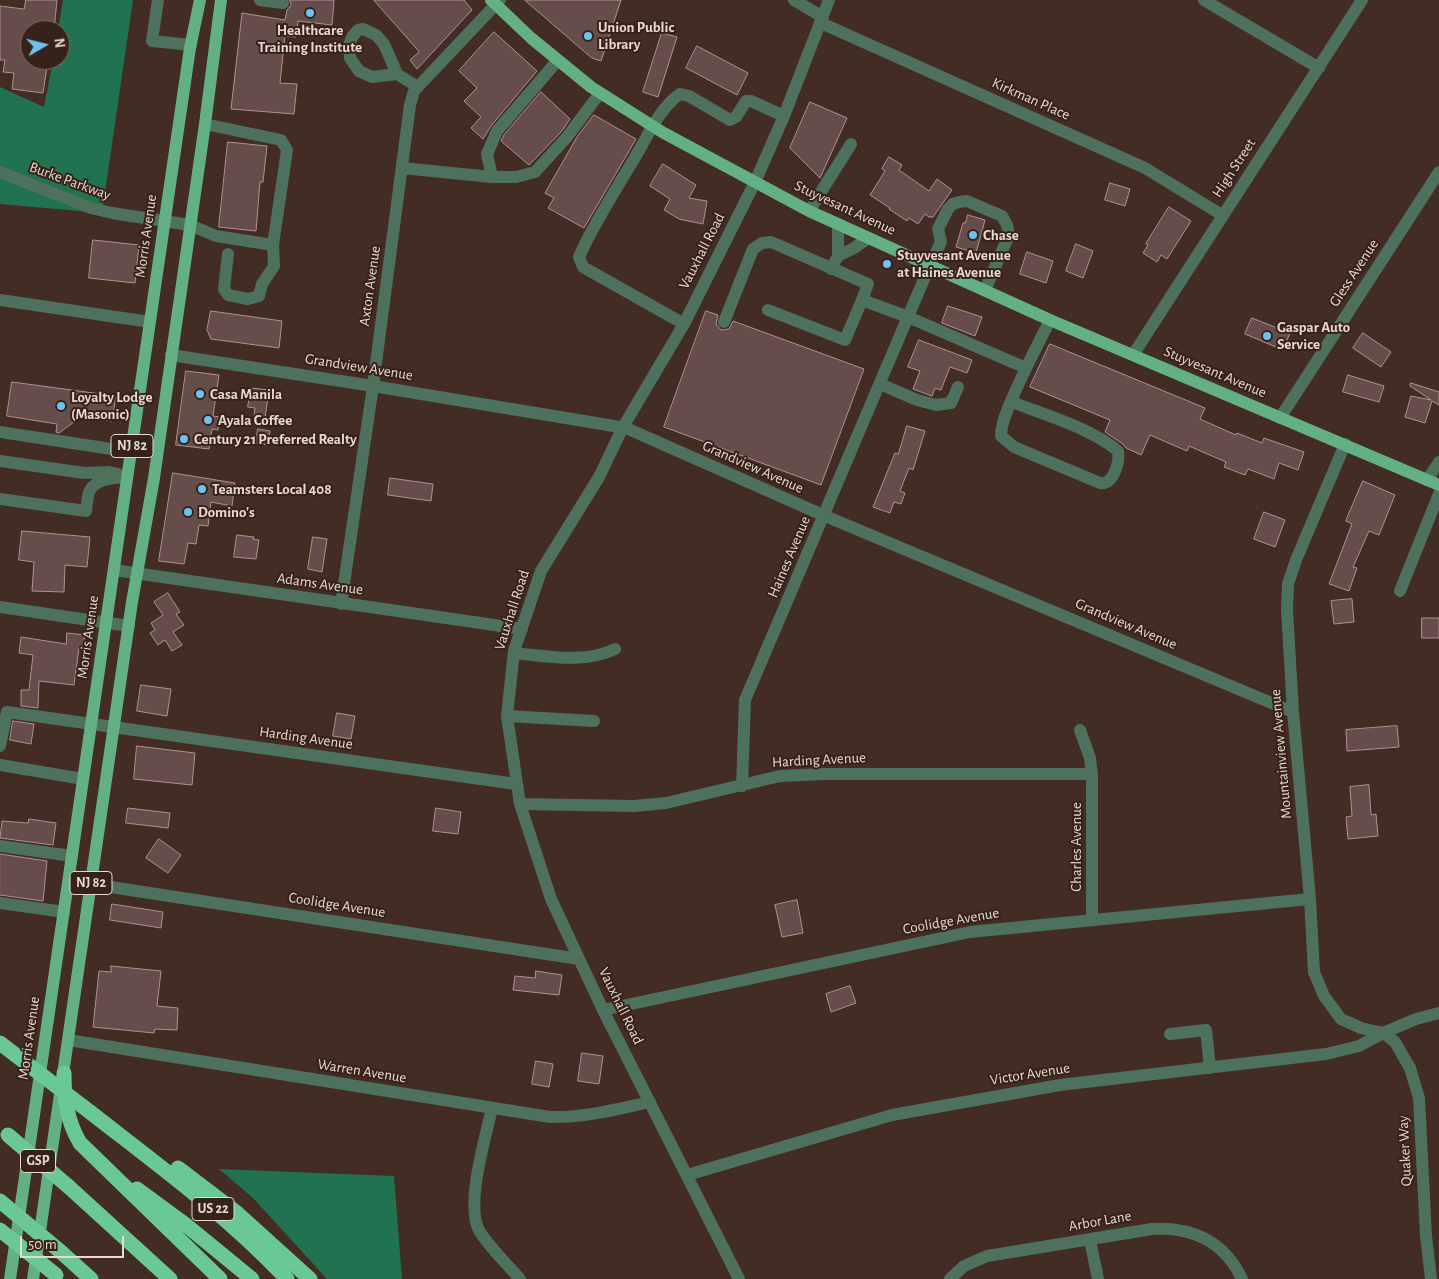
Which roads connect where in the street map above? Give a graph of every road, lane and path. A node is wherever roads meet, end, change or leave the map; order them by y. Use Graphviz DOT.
graph roads {
  1 [pos="158,0"];
  2 [pos="200,0"];
  3 [pos="221,0"];
  4 [pos="260,0"];
  5 [pos="794,0"];
  6 [pos="829,0"];
  7 [pos="1204,0"];
  8 [pos="1362,0"];
  9 [pos="496,2"];
  10 [pos="283,3"];
  11 [pos="822,20"];
  12 [pos="191,45"];
  13 [pos="558,60"];
  14 [pos="1319,68"];
  15 [pos="397,74"];
  16 [pos="418,87"];
  17 [pos="600,92"];
  18 [pos="784,116"];
  19 [pos="205,124"];
  20 [pos="653,127"];
  21 [pos="851,144"];
  22 [pos="402,168"];
  23 [pos="0,172"];
  24 [pos="1439,172"];
  25 [pos="492,177"];
  26 [pos="755,182"];
  27 [pos="809,212"];
  28 [pos="1222,215"];
  29 [pos="165,221"];
  30 [pos="838,224"];
  31 [pos="190,225"];
  32 [pos="868,238"];
  33 [pos="273,244"];
  34 [pos="228,254"];
  35 [pos="838,256"];
  36 [pos="930,265"];
  37 [pos="831,269"];
  38 [pos="985,290"];
  39 [pos="0,300"];
  40 [pos="862,300"];
  41 [pos="768,310"];
  42 [pos="908,317"];
  43 [pos="1050,320"];
  44 [pos="150,322"];
  45 [pos="724,322"];
  46 [pos="684,324"];
  47 [pos="172,354"];
  48 [pos="1133,355"];
  49 [pos="1026,368"];
  50 [pos="880,384"];
  51 [pos="373,386"];
  52 [pos="958,387"];
  53 [pos="1012,402"];
  54 [pos="1280,418"];
  55 [pos="623,427"];
  56 [pos="0,432"];
  57 [pos="1345,444"];
  58 [pos="131,452"];
  59 [pos="0,461"];
  60 [pos="1439,462"];
  61 [pos="128,476"];
  62 [pos="1433,482"];
  63 [pos="1439,494"];
  64 [pos="0,499"];
  65 [pos="824,516"];
  66 [pos="114,570"];
  67 [pos="137,573"];
  68 [pos="1400,591"];
  69 [pos="341,604"];
  70 [pos="0,607"];
  71 [pos="106,622"];
  72 [pos="128,626"];
  73 [pos="522,629"];
  74 [pos="615,649"];
  75 [pos="514,653"];
  76 [pos="1293,712"];
  77 [pos="507,716"];
  78 [pos="594,721"];
  79 [pos="91,725"];
  80 [pos="114,727"];
  81 [pos="1080,730"];
  82 [pos="0,746"];
  83 [pos="0,765"];
  84 [pos="1092,774"];
  85 [pos="83,779"];
  86 [pos="516,784"];
  87 [pos="742,786"];
  88 [pos="520,804"];
  89 [pos="0,846"];
  90 [pos="72,856"];
  91 [pos="91,884"];
  92 [pos="1310,899"];
  93 [pos="0,903"];
  94 [pos="64,912"];
  95 [pos="1092,920"];
  96 [pos="579,959"];
  97 [pos="604,1010"];
  98 [pos="1439,1014"];
  99 [pos="1383,1033"];
  100 [pos="1170,1034"];
  101 [pos="68,1040"];
  102 [pos="0,1043"];
  103 [pos="1210,1068"];
  104 [pos="64,1073"];
  105 [pos="650,1102"];
  106 [pos="492,1108"];
  107 [pos="4,1132"];
  108 [pos="134,1146"];
  109 [pos="92,1156"];
  110 [pos="687,1175"];
  111 [pos="0,1201"];
  112 [pos="0,1230"];
  113 [pos="1090,1240"];
  114 [pos="58,1277"];
  115 [pos="10,1279"];
  116 [pos="32,1279"];
  117 [pos="91,1279"];
  118 [pos="170,1279"];
  119 [pos="220,1279"];
  120 [pos="252,1279"];
  121 [pos="287,1279"];
  122 [pos="310,1279"];
  123 [pos="520,1279"];
  124 [pos="739,1279"];
  125 [pos="950,1279"];
  126 [pos="1098,1279"];
  127 [pos="1242,1279"];
  128 [pos="1431,1279"];
  1 -- 12 [label="street"];
  2 -- 12 [label="main road, Morris Avenue / NJ 82"];
  3 -- 19 [label="main road, NJ 82"];
  4 -- 10 [label="street"];
  5 -- 11 [label="street, Kirkman Place"];
  6 -- 11 [label="street, Vauxhall Road"];
  7 -- 14 [label="street"];
  8 -- 14 [label="street, High Street"];
  9 -- 13 [label="main road, Stuyvesant Avenue"];
  9 -- 16 [label="street, Axton Avenue"];
  11 -- 18 [label="street, Vauxhall Road"];
  11 -- 28 [label="street, Kirkman Place"];
  12 -- 29 [label="main road, Morris Avenue / NJ 82"];
  13 -- 17 [label="main road, Stuyvesant Avenue"];
  13 -- 25 [label="street"];
  14 -- 28 [label="street, High Street"];
  15 -- 16 [label="street"];
  16 -- 22 [label="street, Axton Avenue"];
  17 -- 20 [label="main road, Stuyvesant Avenue"];
  17 -- 25 [label="street"];
  18 -- 20 [label="street"];
  18 -- 26 [label="street, Vauxhall Road"];
  19 -- 31 [label="main road, NJ 82"];
  19 -- 33 [label="street"];
  20 -- 26 [label="main road, Stuyvesant Avenue"];
  20 -- 46 [label="street"];
  21 -- 27 [label="street"];
  22 -- 25 [label="street"];
  22 -- 51 [label="street, Axton Avenue"];
  23 -- 29 [label="street, Burke Parkway"];
  24 -- 54 [label="street, Gless Avenue"];
  26 -- 27 [label="main road, Stuyvesant Avenue"];
  26 -- 46 [label="street, Vauxhall Road"];
  27 -- 30 [label="main road, Stuyvesant Avenue"];
  28 -- 48 [label="street, High Street"];
  29 -- 31 [label="street, Burke Parkway"];
  29 -- 44 [label="main road, Morris Avenue / NJ 82"];
  30 -- 32 [label="main road, Stuyvesant Avenue"];
  30 -- 35 [label="street"];
  31 -- 33 [label="street, Burke Parkway"];
  31 -- 47 [label="main road, NJ 82"];
  32 -- 35 [label="street"];
  32 -- 36 [label="main road, Stuyvesant Avenue"];
  33 -- 34 [label="street"];
  35 -- 37 [label="street"];
  36 -- 38 [label="main road, Stuyvesant Avenue"];
  36 -- 38 [label="street, Haines Avenue"];
  36 -- 42 [label="street, Haines Avenue"];
  37 -- 40 [label="street"];
  37 -- 45 [label="street"];
  38 -- 43 [label="main road, Stuyvesant Avenue"];
  39 -- 44 [label="street"];
  40 -- 41 [label="street"];
  40 -- 42 [label="street"];
  42 -- 49 [label="street"];
  42 -- 50 [label="street, Haines Avenue"];
  43 -- 48 [label="main road, Stuyvesant Avenue"];
  43 -- 49 [label="street"];
  44 -- 58 [label="main road, Morris Avenue / NJ 82"];
  46 -- 55 [label="street, Vauxhall Road"];
  47 -- 51 [label="street, Grandview Avenue"];
  47 -- 67 [label="main road, NJ 82"];
  48 -- 54 [label="main road, Stuyvesant Avenue"];
  49 -- 53 [label="street"];
  50 -- 52 [label="street"];
  50 -- 65 [label="street, Haines Avenue"];
  51 -- 55 [label="street, Grandview Avenue"];
  51 -- 69 [label="street, Axton Avenue"];
  53 -- 53 [label="street"];
  54 -- 57 [label="main road, Stuyvesant Avenue"];
  55 -- 65 [label="street, Grandview Avenue"];
  55 -- 73 [label="street, Vauxhall Road"];
  56 -- 58 [label="street"];
  57 -- 62 [label="main road, Stuyvesant Avenue"];
  57 -- 76 [label="street, Mountainview Avenue"];
  58 -- 61 [label="main road, Morris Avenue / NJ 82"];
  59 -- 61 [label="street"];
  60 -- 62 [label="street"];
  61 -- 64 [label="street"];
  61 -- 66 [label="main road, Morris Avenue / NJ 82"];
  63 -- 68 [label="street"];
  65 -- 76 [label="street, Grandview Avenue"];
  65 -- 87 [label="street, Haines Avenue"];
  66 -- 67 [label="street, Adams Avenue"];
  66 -- 71 [label="main road, Morris Avenue / NJ 82"];
  67 -- 69 [label="street, Adams Avenue"];
  67 -- 72 [label="main road, NJ 82"];
  69 -- 73 [label="street, Adams Avenue"];
  70 -- 71 [label="street"];
  71 -- 72 [label="street"];
  71 -- 79 [label="main road, Morris Avenue / NJ 82"];
  72 -- 80 [label="main road, NJ 82"];
  73 -- 75 [label="street, Vauxhall Road"];
  74 -- 75 [label="street"];
  75 -- 77 [label="street, Vauxhall Road"];
  76 -- 92 [label="street, Mountainview Avenue"];
  77 -- 78 [label="street"];
  77 -- 86 [label="street, Vauxhall Road"];
  79 -- 80 [label="street, Harding Avenue"];
  79 -- 82 [label="street, Harding Avenue"];
  79 -- 85 [label="main road, Morris Avenue / NJ 82"];
  80 -- 86 [label="street, Harding Avenue"];
  80 -- 91 [label="main road, NJ 82"];
  81 -- 84 [label="street, Charles Avenue"];
  83 -- 85 [label="street"];
  84 -- 87 [label="street, Harding Avenue"];
  84 -- 95 [label="street, Charles Avenue"];
  85 -- 90 [label="main road, Morris Avenue / NJ 82"];
  86 -- 88 [label="street, Vauxhall Road"];
  87 -- 88 [label="street, Harding Avenue"];
  88 -- 96 [label="street, Vauxhall Road"];
  89 -- 90 [label="street"];
  90 -- 94 [label="main road, Morris Avenue / NJ 82"];
  91 -- 96 [label="street, Coolidge Avenue"];
  91 -- 101 [label="main road, NJ 82"];
  92 -- 95 [label="street, Coolidge Avenue"];
  92 -- 99 [label="street, Mountainview Avenue"];
  93 -- 94 [label="street"];
  94 -- 115 [label="main road, Morris Avenue / NJ 82"];
  95 -- 97 [label="street, Coolidge Avenue"];
  96 -- 97 [label="street, Vauxhall Road"];
  97 -- 105 [label="street, Vauxhall Road"];
  98 -- 99 [label="street, Victor Avenue"];
  99 -- 103 [label="street, Victor Avenue"];
  99 -- 128 [label="street, Quaker Way"];
  100 -- 103 [label="street"];
  101 -- 104 [label="main road, NJ 82"];
  101 -- 106 [label="street, Warren Avenue"];
  102 -- 108 [label="highway, US 22, bridge"];
  103 -- 110 [label="street, Victor Avenue"];
  104 -- 109 [label="highway"];
  104 -- 116 [label="main road, NJ 82"];
  105 -- 106 [label="street, Warren Avenue"];
  105 -- 110 [label="street, Vauxhall Road"];
  106 -- 123 [label="street"];
  107 -- 118 [label="highway, GSP, bridge"];
  108 -- 121 [label="highway, US 22"];
  108 -- 122 [label="highway"];
  109 -- 119 [label="highway"];
  109 -- 120 [label="highway"];
  110 -- 124 [label="street, Vauxhall Road"];
  111 -- 117 [label="highway, bridge"];
  112 -- 114 [label="highway, bridge"];
  113 -- 125 [label="street, Arbor Lane"];
  113 -- 126 [label="street"];
  113 -- 127 [label="street, Arbor Lane"];
}
